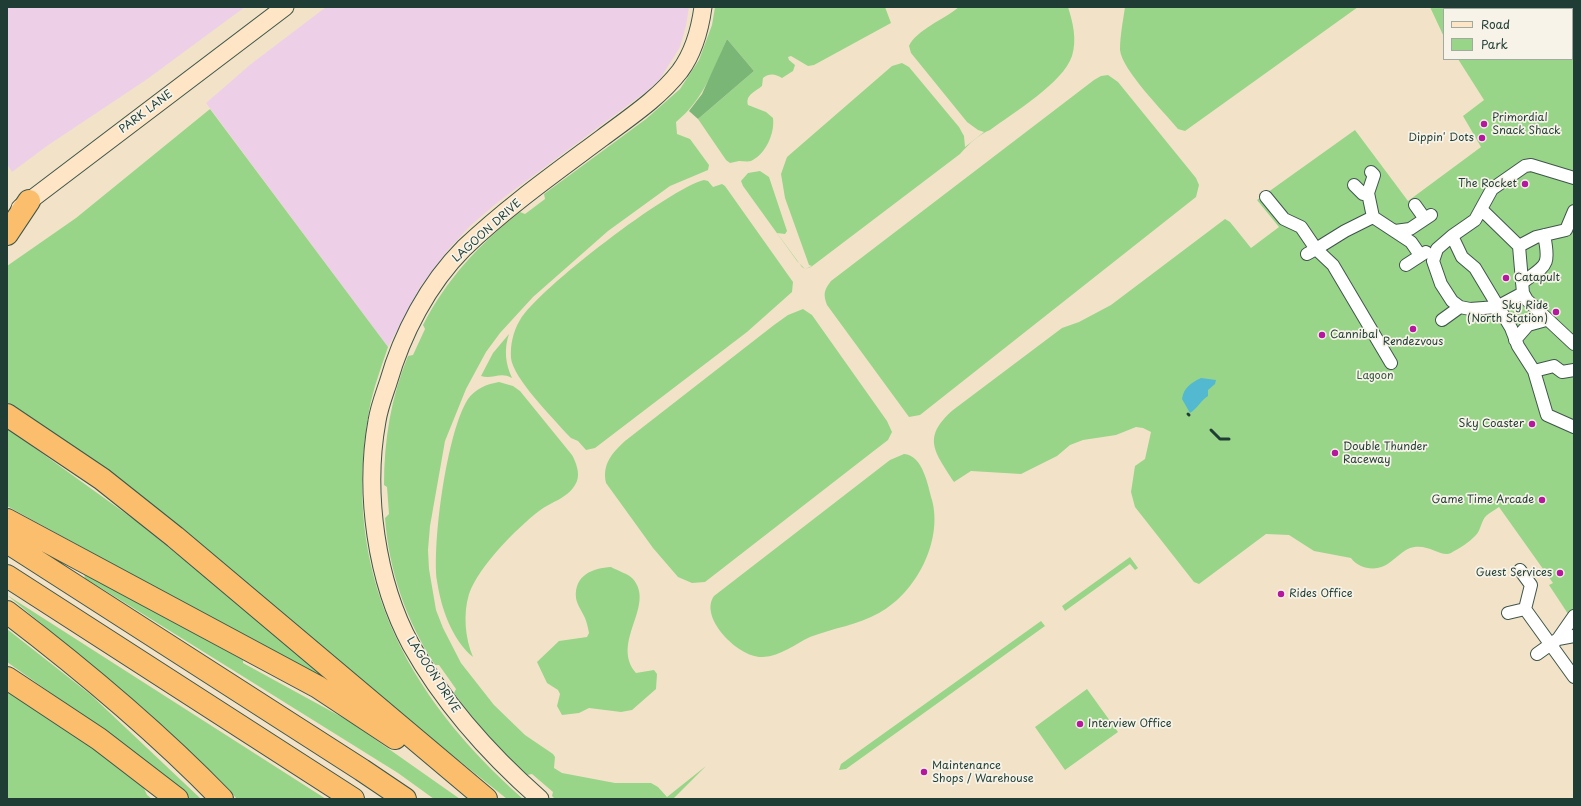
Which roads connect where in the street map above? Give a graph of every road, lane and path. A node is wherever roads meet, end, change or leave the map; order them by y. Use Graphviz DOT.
graph roads {
  1 [pos="285,7"];
  2 [pos="703,7"];
  3 [pos="1371,172"];
  4 [pos="1572,175"];
  5 [pos="1354,185"];
  6 [pos="1368,193"];
  7 [pos="1266,197"];
  8 [pos="29,201"];
  9 [pos="1415,205"];
  10 [pos="1475,212"];
  11 [pos="1574,212"];
  12 [pos="7,217"];
  13 [pos="1373,217"];
  14 [pos="1395,231"];
  15 [pos="7,234"];
  16 [pos="1449,235"];
  17 [pos="1544,235"];
  18 [pos="1519,246"];
  19 [pos="1437,249"];
  20 [pos="1312,251"];
  21 [pos="1417,251"];
  22 [pos="1405,263"];
  23 [pos="1485,287"];
  24 [pos="1522,288"];
  25 [pos="1460,307"];
  26 [pos="1498,307"];
  27 [pos="1476,309"];
  28 [pos="1442,320"];
  29 [pos="1546,320"];
  30 [pos="1515,340"];
  31 [pos="1573,341"];
  32 [pos="1391,363"];
  33 [pos="1574,370"];
  34 [pos="1534,371"];
  35 [pos="7,415"];
  36 [pos="1574,427"];
  37 [pos="7,520"];
  38 [pos="7,542"];
  39 [pos="1520,570"];
  40 [pos="7,576"];
  41 [pos="1525,609"];
  42 [pos="7,612"];
  43 [pos="1508,613"];
  44 [pos="1574,616"];
  45 [pos="1574,636"];
  46 [pos="1554,642"];
  47 [pos="1537,654"];
  48 [pos="7,678"];
  49 [pos="1574,678"];
  50 [pos="177,799"];
  51 [pos="222,799"];
  52 [pos="353,799"];
  53 [pos="405,799"];
  54 [pos="484,799"];
  55 [pos="540,799"];
  1 -- 8 [label="street, PARK LANE"];
  2 -- 55 [label="street, LAGOON DRIVE"];
  3 -- 6 [label="street"];
  4 -- 10 [label="street"];
  5 -- 6 [label="street"];
  6 -- 13 [label="street"];
  7 -- 20 [label="street"];
  8 -- 12 [label="street, PARK LANE"];
  8 -- 15 [label="highway"];
  9 -- 14 [label="street"];
  10 -- 16 [label="street"];
  10 -- 18 [label="street"];
  11 -- 17 [label="street"];
  13 -- 14 [label="street"];
  13 -- 20 [label="street"];
  14 -- 21 [label="street"];
  16 -- 19 [label="street"];
  16 -- 23 [label="street"];
  17 -- 18 [label="street"];
  17 -- 24 [label="street"];
  18 -- 24 [label="street"];
  19 -- 21 [label="street"];
  19 -- 25 [label="street"];
  20 -- 32 [label="street"];
  21 -- 22 [label="street"];
  23 -- 26 [label="street"];
  23 -- 27 [label="street"];
  24 -- 26 [label="street"];
  24 -- 29 [label="street"];
  25 -- 27 [label="street"];
  25 -- 28 [label="street"];
  26 -- 27 [label="street"];
  26 -- 30 [label="street"];
  29 -- 30 [label="street"];
  29 -- 31 [label="street"];
  30 -- 34 [label="street"];
  33 -- 34 [label="street"];
  34 -- 36 [label="street"];
  35 -- 54 [label="highway"];
  37 -- 54 [label="highway"];
  38 -- 53 [label="highway"];
  39 -- 41 [label="street"];
  40 -- 52 [label="highway"];
  41 -- 43 [label="street"];
  41 -- 46 [label="street"];
  42 -- 51 [label="highway"];
  44 -- 46 [label="street"];
  45 -- 46 [label="street"];
  46 -- 47 [label="street"];
  46 -- 49 [label="street"];
  48 -- 50 [label="highway"];
}
